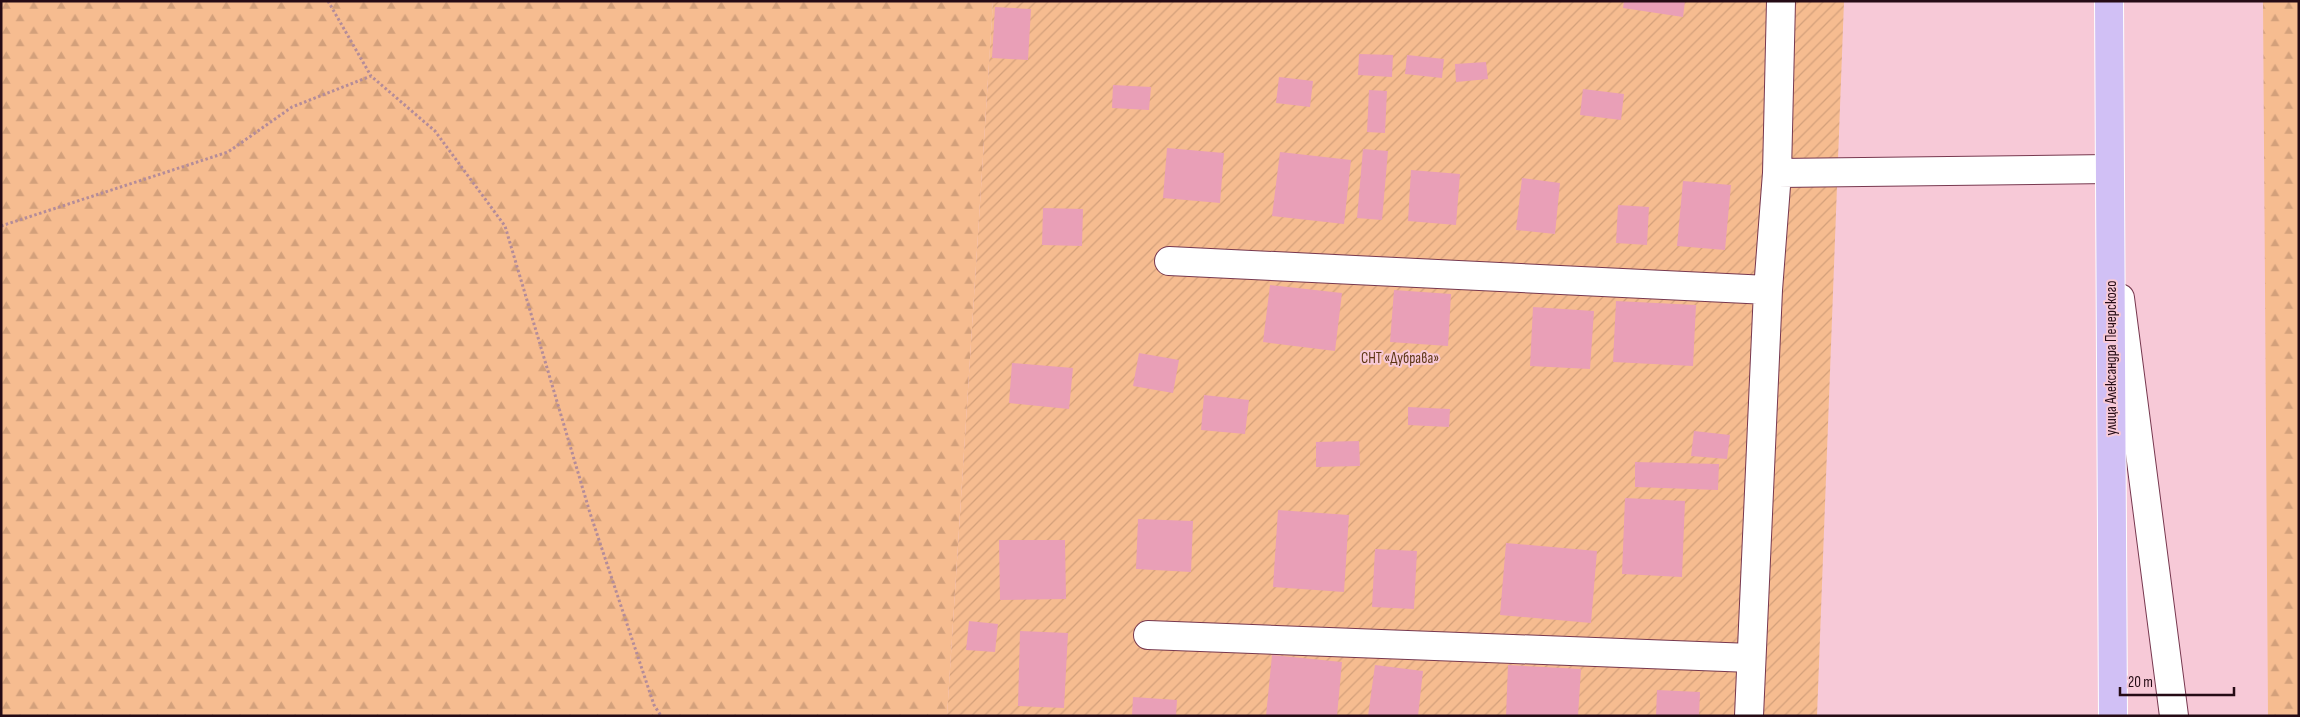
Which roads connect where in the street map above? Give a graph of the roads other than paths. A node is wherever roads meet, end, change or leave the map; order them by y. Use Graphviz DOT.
graph roads {
  1 [pos="1781,1"];
  2 [pos="2109,1"];
  3 [pos="2109,169"];
  4 [pos="1777,173"];
  5 [pos="2110,224"];
  6 [pos="1169,261"];
  7 [pos="1768,290"];
  8 [pos="1148,635"];
  9 [pos="1751,658"];
  10 [pos="1749,716"];
  11 [pos="2113,716"];
  12 [pos="2174,716"];
  1 -- 4 [label="street"];
  2 -- 3 [label="main road, улица Александра Печерского"];
  3 -- 4 [label="street"];
  3 -- 5 [label="main road, улица Александра Печерского"];
  4 -- 7 [label="street"];
  5 -- 11 [label="main road, улица Александра Печерского"];
  5 -- 12 [label="street"];
  6 -- 7 [label="street"];
  7 -- 9 [label="street"];
  8 -- 9 [label="street"];
  9 -- 10 [label="street"];
}
